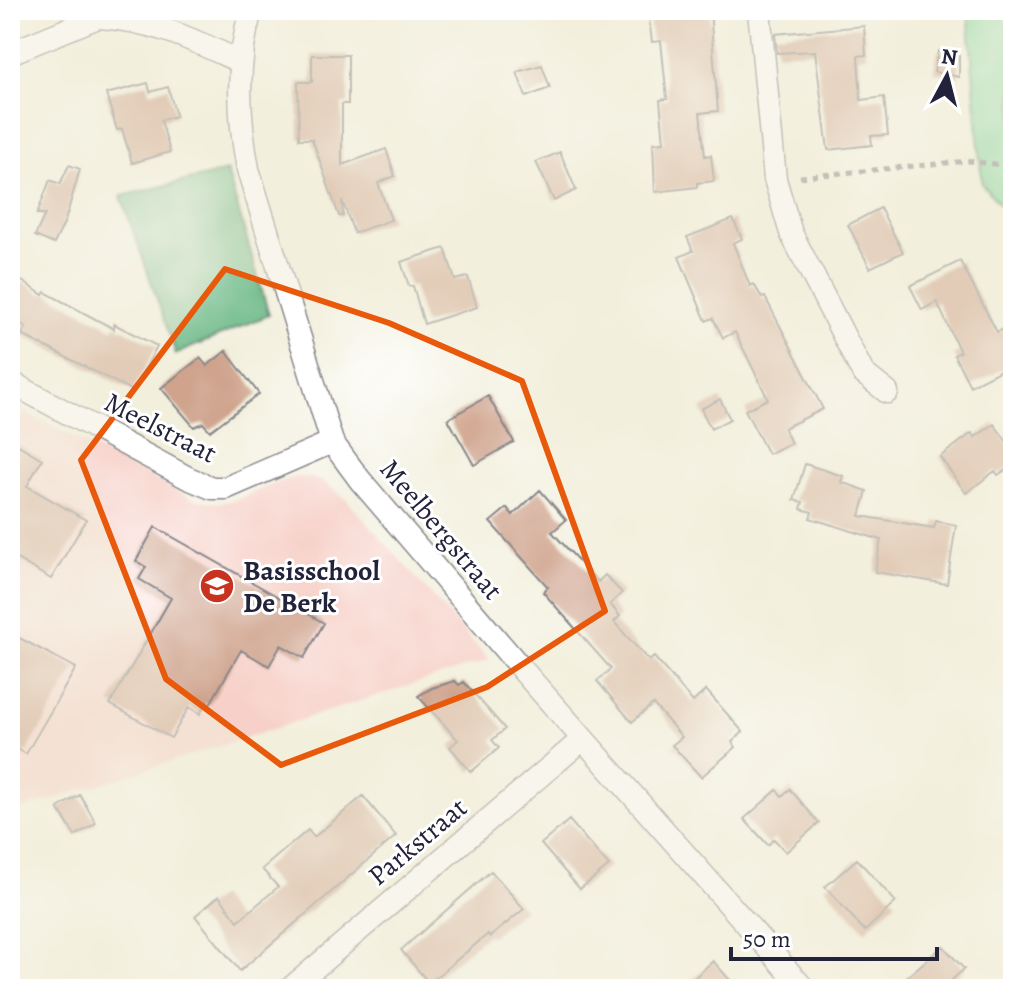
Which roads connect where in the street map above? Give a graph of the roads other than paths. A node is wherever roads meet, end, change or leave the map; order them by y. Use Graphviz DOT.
graph roads {
  1 [pos="759,10"];
  2 [pos="246,12"];
  3 [pos="107,14"];
  4 [pos="10,53"];
  5 [pos="241,62"];
  6 [pos="10,382"];
  7 [pos="887,392"];
  8 [pos="332,442"];
  9 [pos="583,739"];
  10 [pos="290,989"];
  11 [pos="804,989"];
  1 -- 7 [label="street"];
  2 -- 5 [label="street, Meelbergstraat"];
  3 -- 4 [label="street"];
  3 -- 5 [label="street"];
  5 -- 8 [label="street, Meelbergstraat"];
  6 -- 8 [label="street, Meelstraat"];
  8 -- 9 [label="street, Meelbergstraat"];
  9 -- 10 [label="street, Parkstraat"];
  9 -- 11 [label="street, Meelbergstraat"];
}
